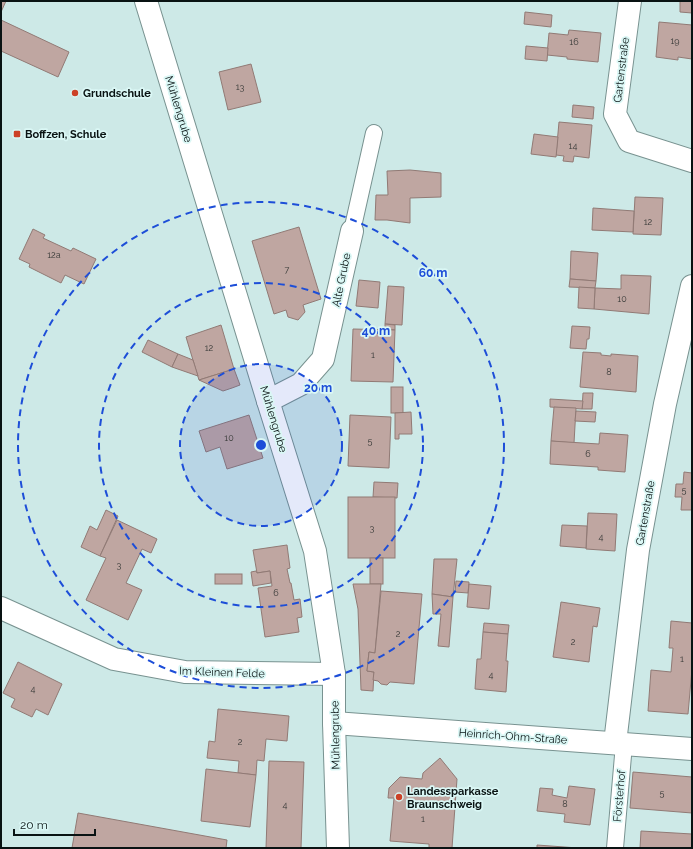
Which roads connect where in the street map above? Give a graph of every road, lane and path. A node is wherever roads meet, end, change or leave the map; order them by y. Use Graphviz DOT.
graph roads {
  1 [pos="146,1"];
  2 [pos="630,1"];
  3 [pos="374,133"];
  4 [pos="692,161"];
  5 [pos="352,231"];
  6 [pos="692,286"];
  7 [pos="268,401"];
  8 [pos="1,608"];
  9 [pos="334,674"];
  10 [pos="334,723"];
  11 [pos="619,744"];
  12 [pos="692,749"];
  13 [pos="338,848"];
  14 [pos="615,848"];
  1 -- 7 [label="street, Mühlengrube"];
  2 -- 4 [label="street, Gartenstraße"];
  3 -- 5 [label="lane, Alte Grube"];
  5 -- 7 [label="street, Alte Grube"];
  6 -- 11 [label="street, Gartenstraße"];
  7 -- 9 [label="street, Mühlengrube"];
  8 -- 9 [label="street, Im Kleinen Felde"];
  9 -- 10 [label="street, Mühlengrube"];
  10 -- 11 [label="street, Heinrich-Ohm-Straße"];
  10 -- 13 [label="street, Mühlengrube"];
  11 -- 12 [label="street, Heinrich-Ohm-Straße"];
  11 -- 14 [label="lane, Försterhof"];
}
